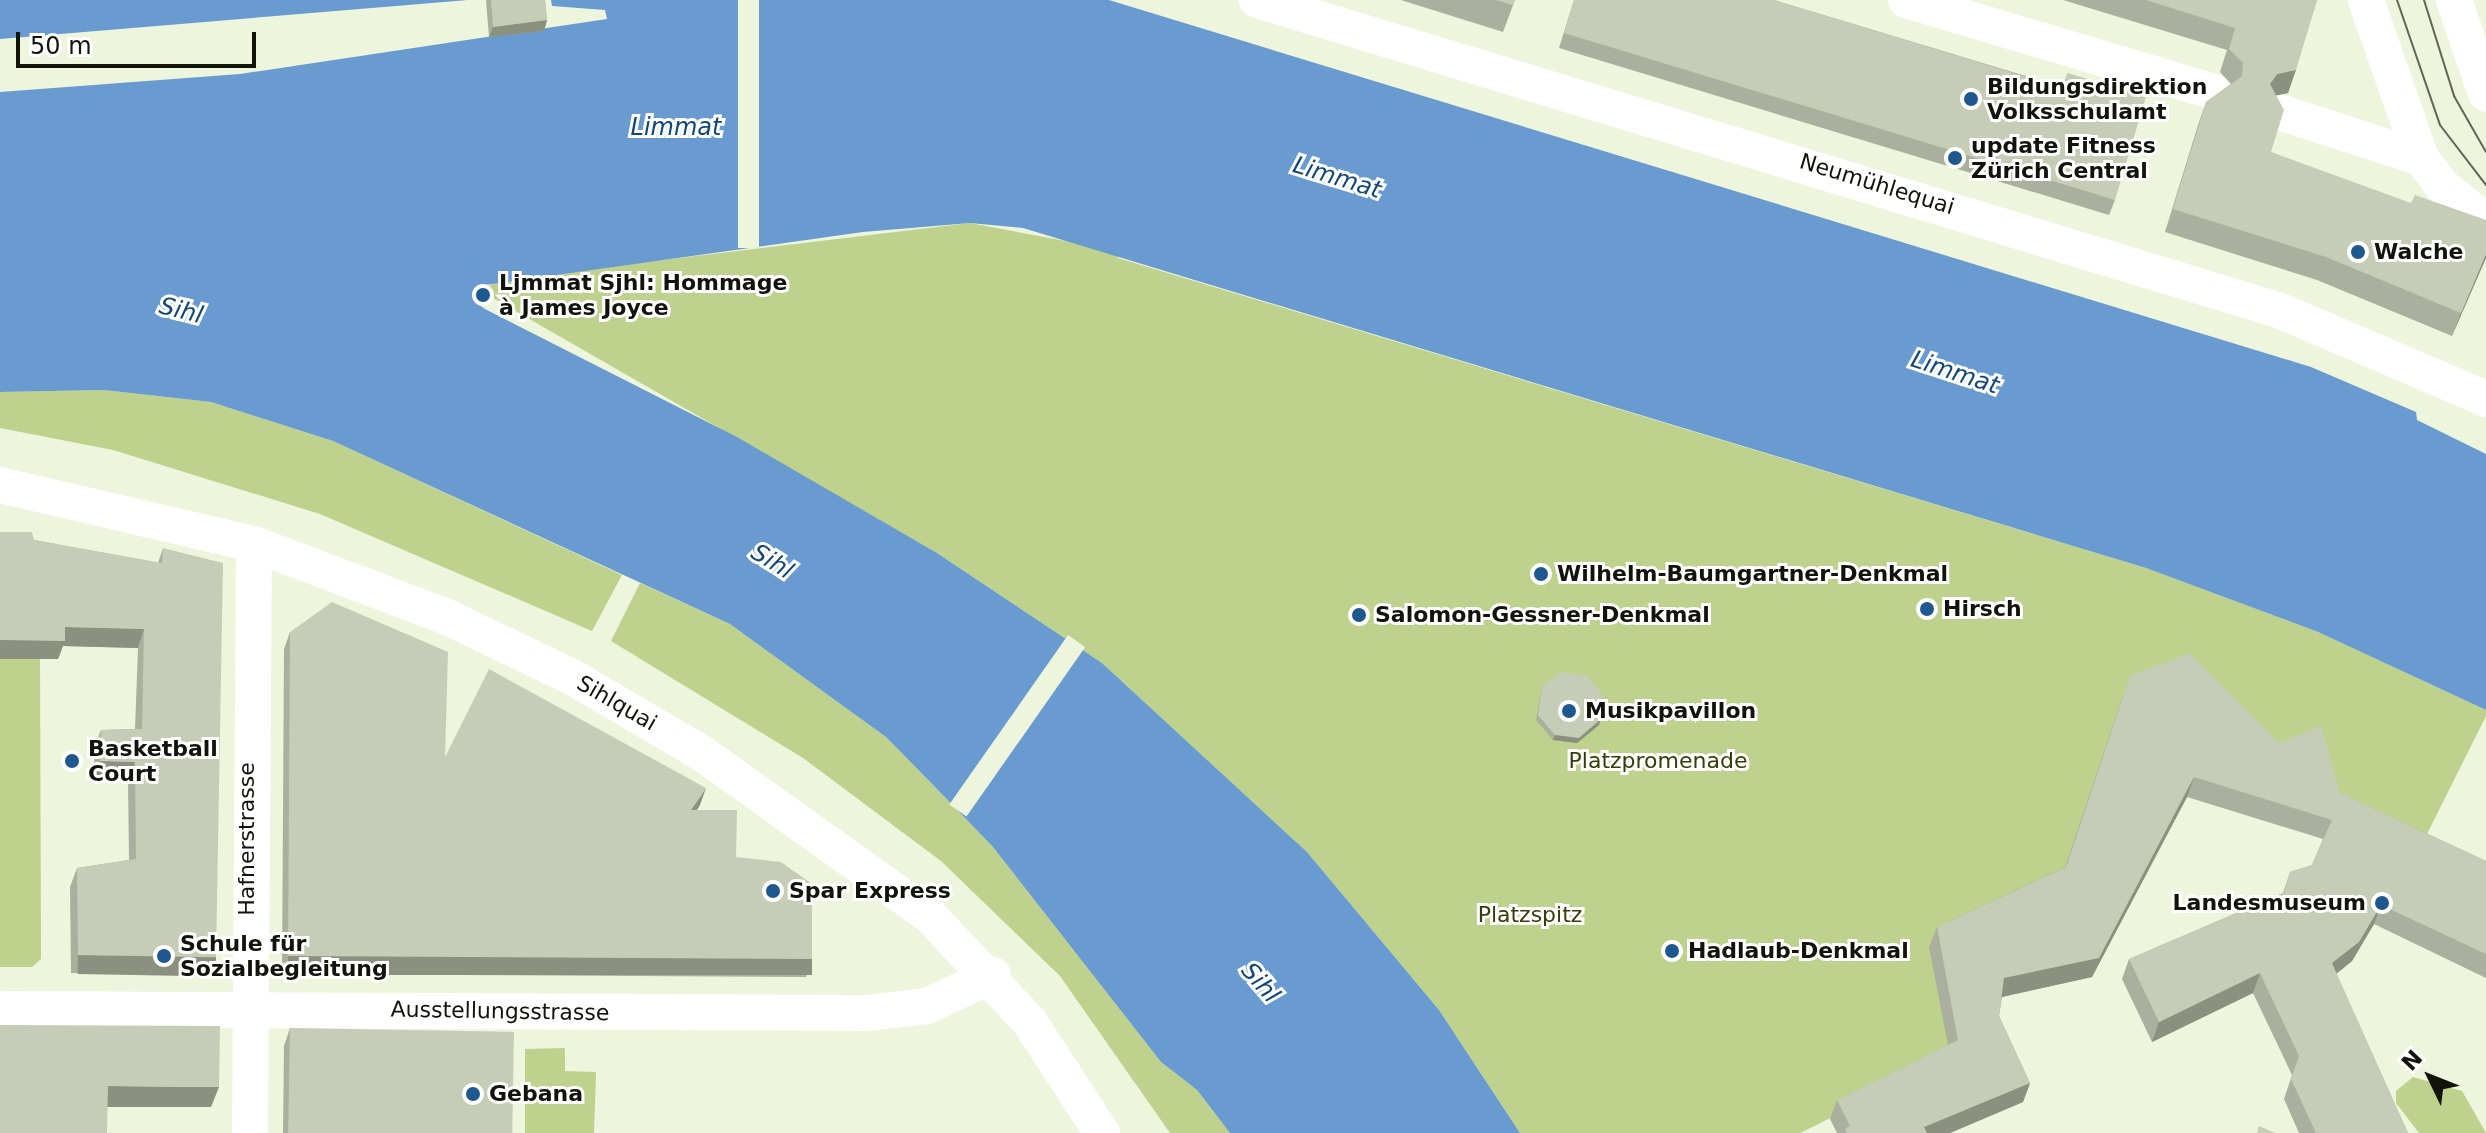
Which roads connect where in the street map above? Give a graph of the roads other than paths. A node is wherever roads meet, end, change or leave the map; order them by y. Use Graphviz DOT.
graph roads {
  1 [pos="1257,0"];
  2 [pos="1906,0"];
  3 [pos="2366,0"];
  4 [pos="2454,0"];
  5 [pos="2214,92"];
  6 [pos="2486,94"];
  7 [pos="2282,113"];
  8 [pos="2421,158"];
  9 [pos="2486,221"];
  10 [pos="2486,399"];
  11 [pos="0,485"];
  12 [pos="254,544"];
  13 [pos="993,975"];
  14 [pos="0,1009"];
  15 [pos="247,1010"];
  16 [pos="250,1133"];
  17 [pos="1102,1133"];
  1 -- 10 [label="street, Neumühlequai"];
  2 -- 5 [label="street"];
  3 -- 8 [label="street"];
  4 -- 6 [label="street"];
  7 -- 8 [label="street"];
  8 -- 9 [label="street"];
  11 -- 12 [label="street, Sihlquai"];
  12 -- 13 [label="street, Sihlquai"];
  12 -- 15 [label="street, Hafnerstrasse"];
  13 -- 15 [label="street, Ausstellungsstrasse"];
  13 -- 17 [label="street, Sihlquai"];
  14 -- 15 [label="street, Ausstellungsstrasse"];
  15 -- 16 [label="street, Hafnerstrasse"];
}
